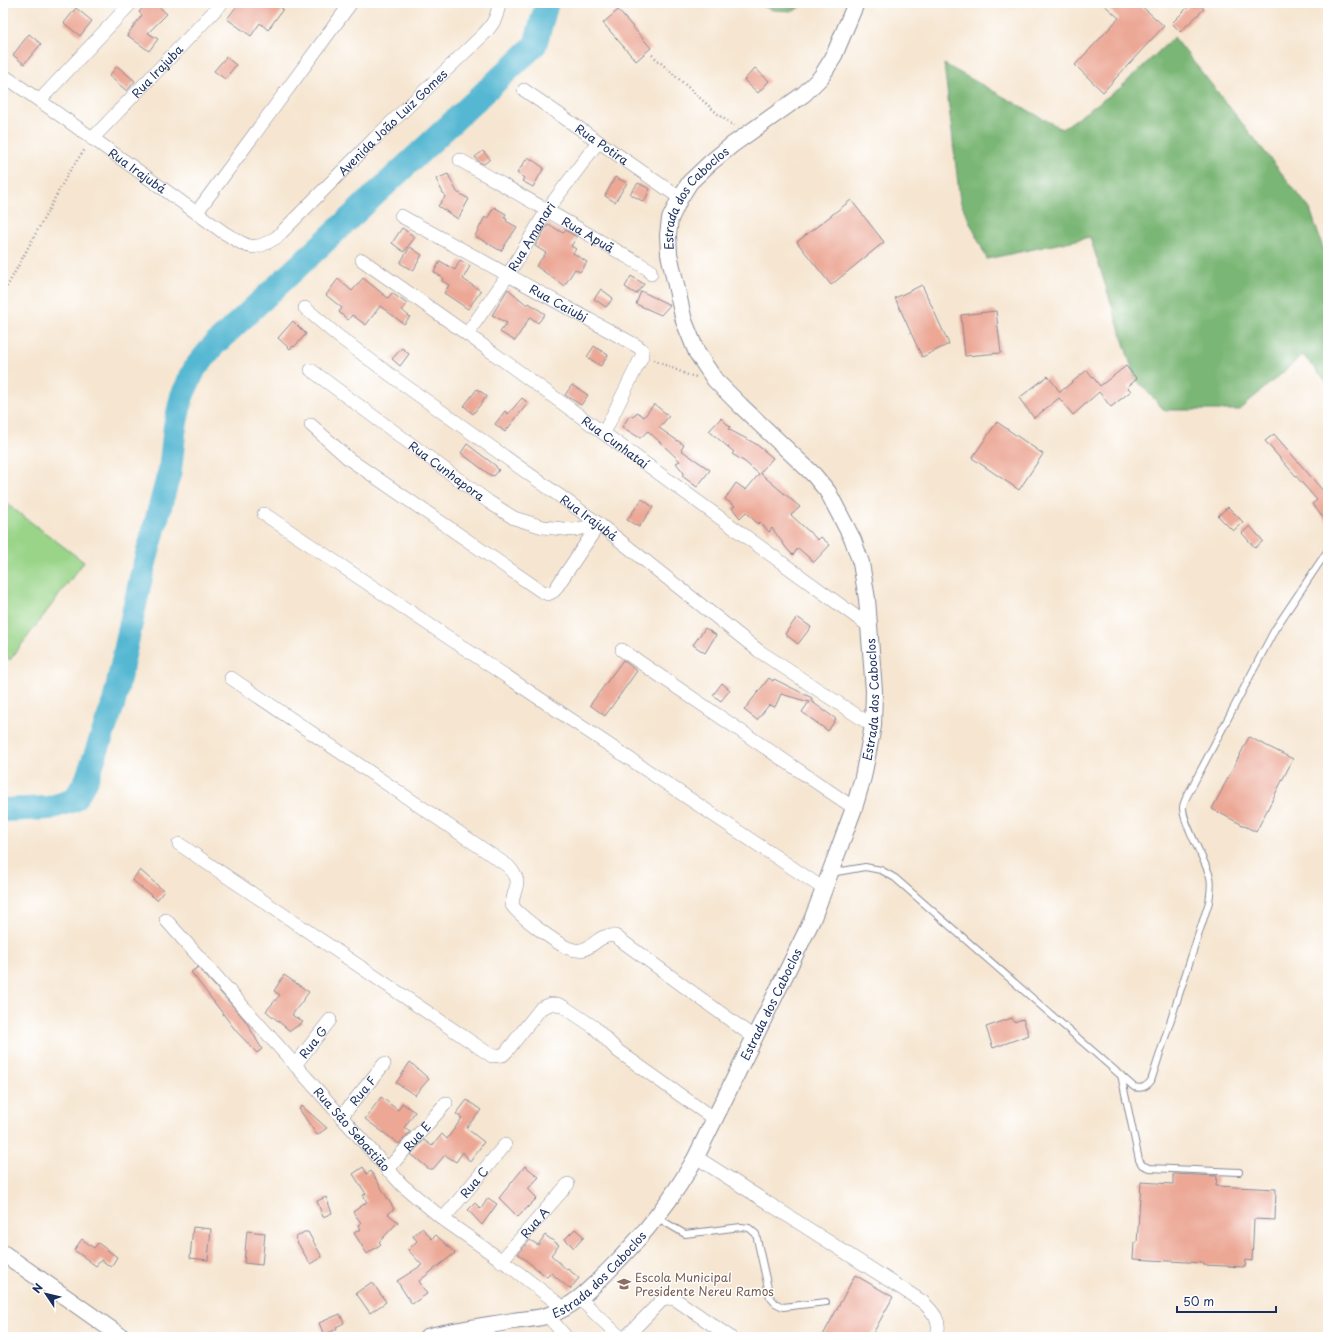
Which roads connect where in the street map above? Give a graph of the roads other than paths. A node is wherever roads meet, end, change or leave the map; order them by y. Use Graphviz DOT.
graph roads {
  1 [pos="131,3"];
  2 [pos="222,3"];
  3 [pos="351,3"];
  4 [pos="499,3"];
  5 [pos="856,3"];
  6 [pos="3,75"];
  7 [pos="524,90"];
  8 [pos="40,100"];
  9 [pos="92,139"];
  10 [pos="598,142"];
  11 [pos="460,160"];
  12 [pos="680,198"];
  13 [pos="546,210"];
  14 [pos="197,212"];
  15 [pos="401,216"];
  16 [pos="277,237"];
  17 [pos="362,260"];
  18 [pos="651,274"];
  19 [pos="508,275"];
  20 [pos="305,308"];
  21 [pos="467,334"];
  22 [pos="311,370"];
  23 [pos="311,425"];
  24 [pos="604,433"];
  25 [pos="264,514"];
  26 [pos="599,524"];
  27 [pos="1328,550"];
  28 [pos="869,626"];
  29 [pos="622,650"];
  30 [pos="231,678"];
  31 [pos="873,726"];
  32 [pos="854,808"];
  33 [pos="179,844"];
  34 [pos="829,874"];
  35 [pos="824,889"];
  36 [pos="166,920"];
  37 [pos="330,1020"];
  38 [pos="755,1038"];
  39 [pos="384,1064"];
  40 [pos="295,1065"];
  41 [pos="1121,1075"];
  42 [pos="446,1103"];
  43 [pos="341,1117"];
  44 [pos="714,1119"];
  45 [pos="505,1145"];
  46 [pos="696,1157"];
  47 [pos="387,1170"];
  48 [pos="1239,1172"];
  49 [pos="568,1184"];
  50 [pos="656,1217"];
  51 [pos="443,1219"];
  52 [pos="3,1253"];
  53 [pos="501,1260"];
  54 [pos="580,1298"];
  55 [pos="826,1302"];
  56 [pos="565,1309"];
  57 [pos="548,1316"];
  58 [pos="122,1337"];
  59 [pos="427,1337"];
  60 [pos="566,1337"];
  61 [pos="620,1337"];
  62 [pos="626,1337"];
  63 [pos="730,1337"];
  64 [pos="936,1337"];
  1 -- 8 [label="street"];
  2 -- 9 [label="street, Rua Irajuba"];
  3 -- 14 [label="street"];
  4 -- 16 [label="street, Avenida João Luiz Gomes"];
  5 -- 12 [label="street, Estrada dos Caboclos"];
  6 -- 8 [label="street, Rua Irajubá"];
  7 -- 10 [label="street, Rua Potira"];
  8 -- 9 [label="street, Rua Irajubá"];
  9 -- 14 [label="street, Rua Irajubá"];
  10 -- 12 [label="street, Rua Potira"];
  10 -- 13 [label="street, Rua Amanari"];
  11 -- 13 [label="street, Rua Apuã"];
  12 -- 28 [label="street, Estrada dos Caboclos"];
  13 -- 18 [label="street, Rua Apuã"];
  13 -- 19 [label="street, Rua Amanari"];
  14 -- 16 [label="street, Rua Irajubá"];
  15 -- 19 [label="street, Rua Caiubi"];
  17 -- 21 [label="street, Rua Cunhataí"];
  19 -- 21 [label="street, Rua Amanari"];
  19 -- 24 [label="street, Rua Caiubi"];
  20 -- 26 [label="street, Rua Irajubá"];
  21 -- 24 [label="street, Rua Cunhataí"];
  22 -- 26 [label="street, Rua Cunhapora"];
  23 -- 26 [label="street"];
  24 -- 28 [label="street, Rua Cunhataí"];
  25 -- 35 [label="street"];
  26 -- 31 [label="street, Rua Irajubá"];
  27 -- 41 [label="lane"];
  28 -- 31 [label="street, Estrada dos Caboclos"];
  29 -- 32 [label="street"];
  30 -- 38 [label="street"];
  31 -- 32 [label="street, Estrada dos Caboclos"];
  32 -- 34 [label="street, Estrada dos Caboclos"];
  33 -- 44 [label="street"];
  34 -- 35 [label="street, Estrada dos Caboclos"];
  34 -- 41 [label="lane"];
  35 -- 38 [label="street, Estrada dos Caboclos"];
  36 -- 40 [label="street, Rua São Sebastião"];
  37 -- 40 [label="street, Rua G"];
  38 -- 44 [label="street, Estrada dos Caboclos"];
  39 -- 43 [label="street, Rua F"];
  40 -- 43 [label="street, Rua São Sebastião"];
  41 -- 48 [label="lane"];
  42 -- 47 [label="street, Rua E"];
  43 -- 47 [label="street, Rua São Sebastião"];
  44 -- 46 [label="street, Estrada dos Caboclos"];
  45 -- 51 [label="street, Rua C"];
  46 -- 50 [label="street, Estrada dos Caboclos"];
  46 -- 64 [label="street"];
  47 -- 51 [label="street, Rua São Sebastião"];
  49 -- 53 [label="street, Rua A"];
  50 -- 54 [label="street, Estrada dos Caboclos"];
  50 -- 55 [label="lane"];
  51 -- 53 [label="street, Rua São Sebastião"];
  52 -- 58 [label="street"];
  53 -- 56 [label="street, Rua São Sebastião"];
  54 -- 56 [label="street, Estrada dos Caboclos"];
  54 -- 61 [label="street"];
  56 -- 57 [label="street, Estrada dos Caboclos"];
  57 -- 59 [label="street, Estrada dos Caboclos"];
  57 -- 60 [label="street"];
  62 -- 63 [label="street"];
}
